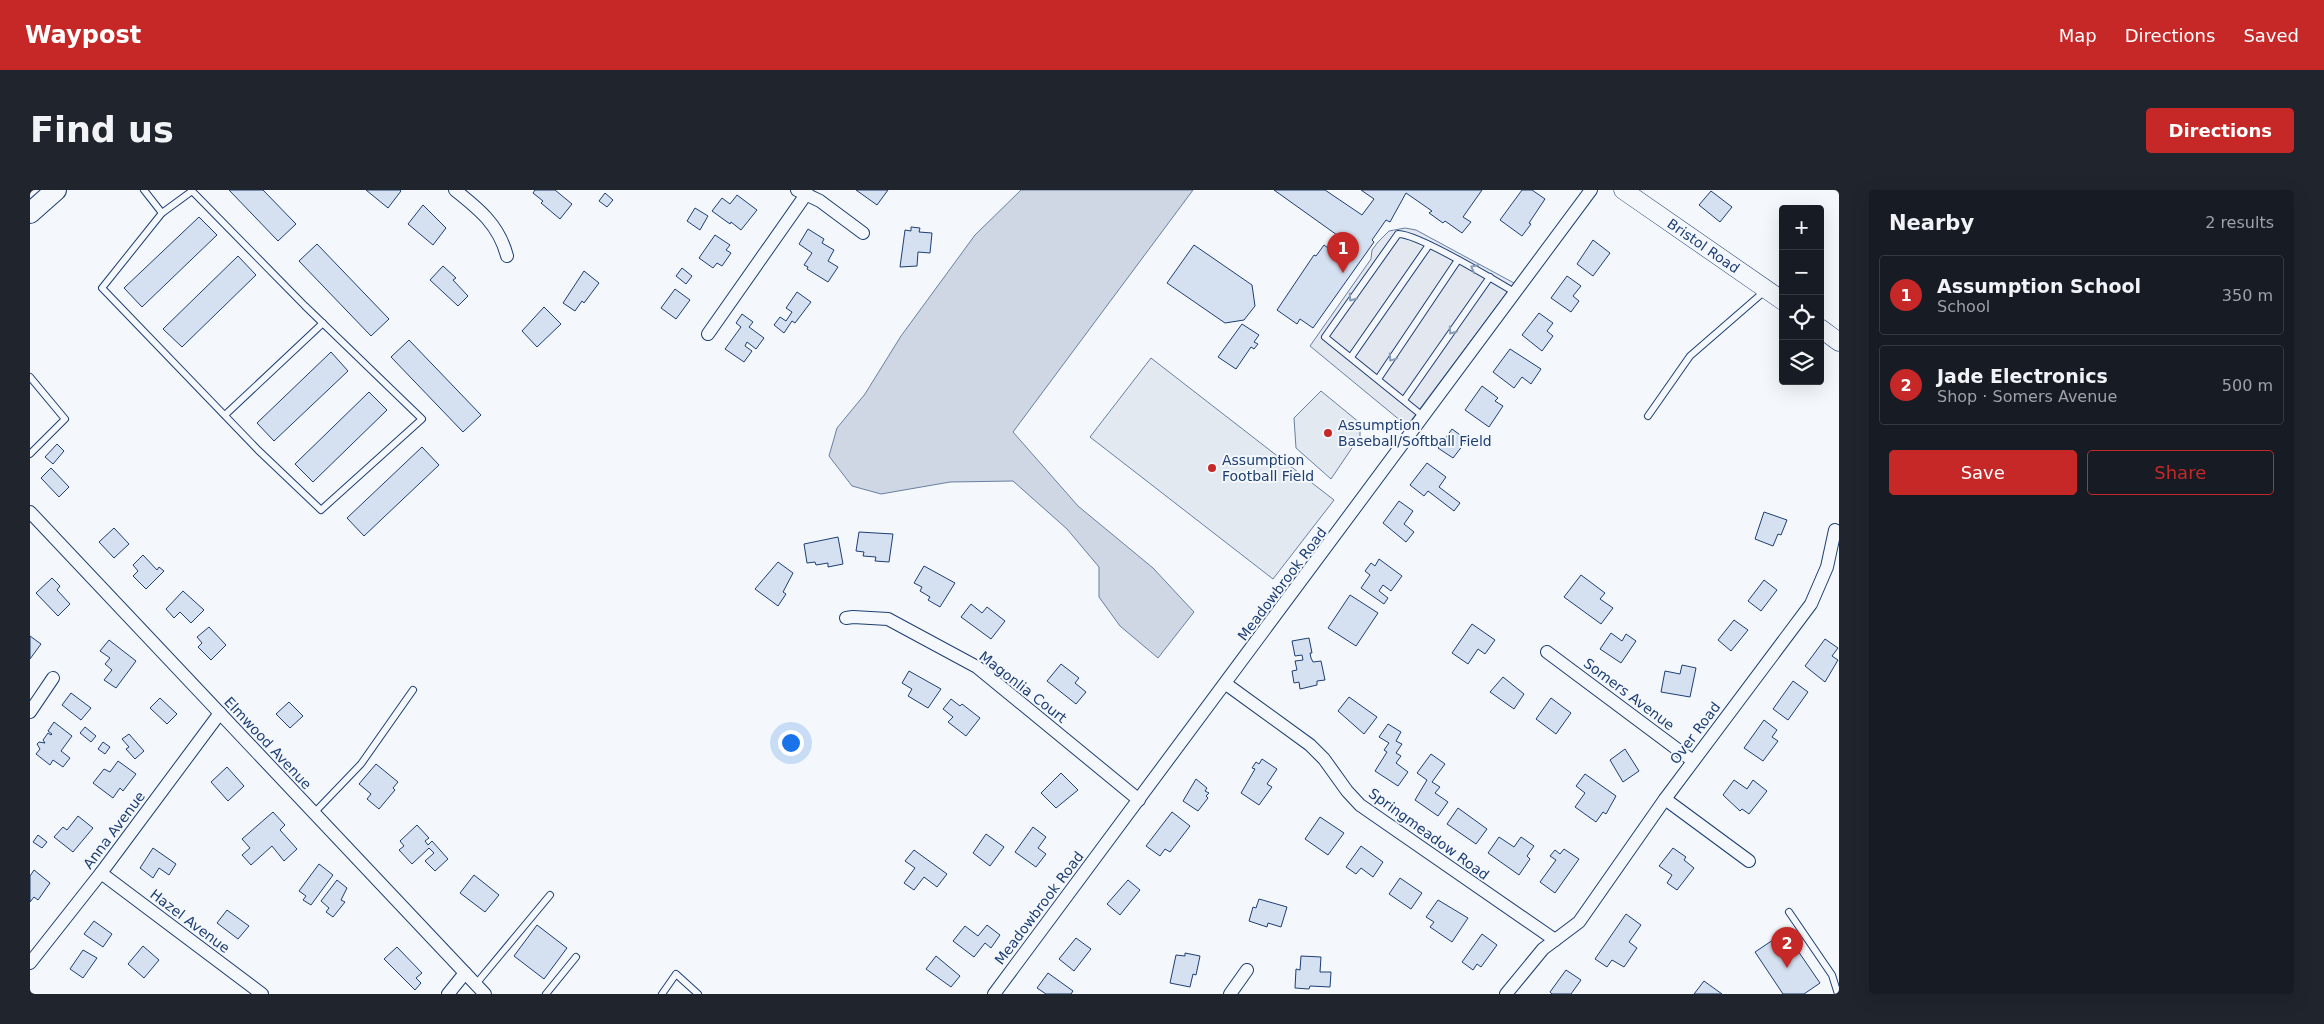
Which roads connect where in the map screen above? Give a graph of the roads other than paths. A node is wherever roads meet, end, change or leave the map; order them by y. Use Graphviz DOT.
graph roads {
  1 [pos="56,190"];
  2 [pos="144,190"];
  3 [pos="455,190"];
  4 [pos="1591,190"];
  5 [pos="1623,190"];
  6 [pos="802,192"];
  7 [pos="30,213"];
  8 [pos="162,213"];
  9 [pos="863,233"];
  10 [pos="1429,245"];
  11 [pos="507,256"];
  12 [pos="1458,260"];
  13 [pos="1490,277"];
  14 [pos="1767,290"];
  15 [pos="1516,293"];
  16 [pos="1779,298"];
  17 [pos="323,323"];
  18 [pos="1824,331"];
  19 [pos="708,334"];
  20 [pos="1839,342"];
  21 [pos="1351,357"];
  22 [pos="30,377"];
  23 [pos="1378,379"];
  24 [pos="1404,400"];
  25 [pos="225,415"];
  26 [pos="1648,416"];
  27 [pos="1424,417"];
  28 [pos="30,454"];
  29 [pos="30,512"];
  30 [pos="1835,530"];
  31 [pos="846,618"];
  32 [pos="1546,652"];
  33 [pos="53,678"];
  34 [pos="1226,684"];
  35 [pos="413,690"];
  36 [pos="30,712"];
  37 [pos="220,713"];
  38 [pos="1693,761"];
  39 [pos="1665,798"];
  40 [pos="1139,800"];
  41 [pos="314,813"];
  42 [pos="1749,861"];
  43 [pos="100,873"];
  44 [pos="550,894"];
  45 [pos="1789,912"];
  46 [pos="1554,940"];
  47 [pos="576,957"];
  48 [pos="30,963"];
  49 [pos="1247,970"];
  50 [pos="465,973"];
  51 [pos="480,989"];
  52 [pos="262,994"];
  53 [pos="448,994"];
  54 [pos="546,994"];
  55 [pos="662,994"];
  56 [pos="698,994"];
  57 [pos="994,994"];
  58 [pos="1230,994"];
  59 [pos="1506,994"];
  60 [pos="1838,994"];
  1 -- 7 [label="main road"];
  2 -- 8 [label="lane"];
  3 -- 11 [label="street"];
  4 -- 15 [label="street, Meadowbrook Road"];
  5 -- 14 [label="main road, Bristol Road"];
  6 -- 9 [label="street"];
  6 -- 19 [label="street"];
  8 -- 17 [label="lane"];
  8 -- 25 [label="lane"];
  10 -- 12 [label="lane"];
  10 -- 21 [label="lane"];
  10 -- 21 [label="lane, one-way"];
  13 -- 12 [label="lane, one-way"];
  12 -- 23 [label="lane, one-way"];
  13 -- 15 [label="lane"];
  13 -- 24 [label="lane, one-way"];
  14 -- 16 [label="main road, Bristol Road"];
  14 -- 26 [label="lane"];
  15 -- 27 [label="street, Meadowbrook Road"];
  17 -- 25 [label="lane"];
  17 -- 25 [label="lane"];
  18 -- 20 [label="main road"];
  21 -- 23 [label="lane"];
  22 -- 28 [label="lane"];
  23 -- 24 [label="lane"];
  24 -- 27 [label="lane"];
  27 -- 34 [label="street, Meadowbrook Road"];
  29 -- 37 [label="street, Elmwood Avenue"];
  30 -- 38 [label="street, Over Road"];
  31 -- 40 [label="street, Magonlia Court"];
  32 -- 38 [label="street, Somers Avenue"];
  33 -- 36 [label="street"];
  34 -- 40 [label="street, Meadowbrook Road"];
  34 -- 46 [label="street, Springmeadow Road"];
  35 -- 41 [label="lane"];
  37 -- 41 [label="street, Elmwood Avenue"];
  37 -- 43 [label="street, Anna Avenue"];
  38 -- 39 [label="street, Over Road"];
  39 -- 42 [label="street"];
  39 -- 46 [label="street, Over Road"];
  40 -- 57 [label="street, Meadowbrook Road"];
  41 -- 50 [label="street, Elmwood Avenue"];
  43 -- 48 [label="street, Anna Avenue"];
  43 -- 52 [label="street, Hazel Avenue"];
  44 -- 51 [label="lane"];
  45 -- 60 [label="lane"];
  46 -- 59 [label="street, Over Road"];
  47 -- 54 [label="lane"];
  49 -- 58 [label="street"];
  50 -- 51 [label="street, Elmwood Avenue"];
  50 -- 53 [label="street"];
  55 -- 56 [label="lane"];
}
